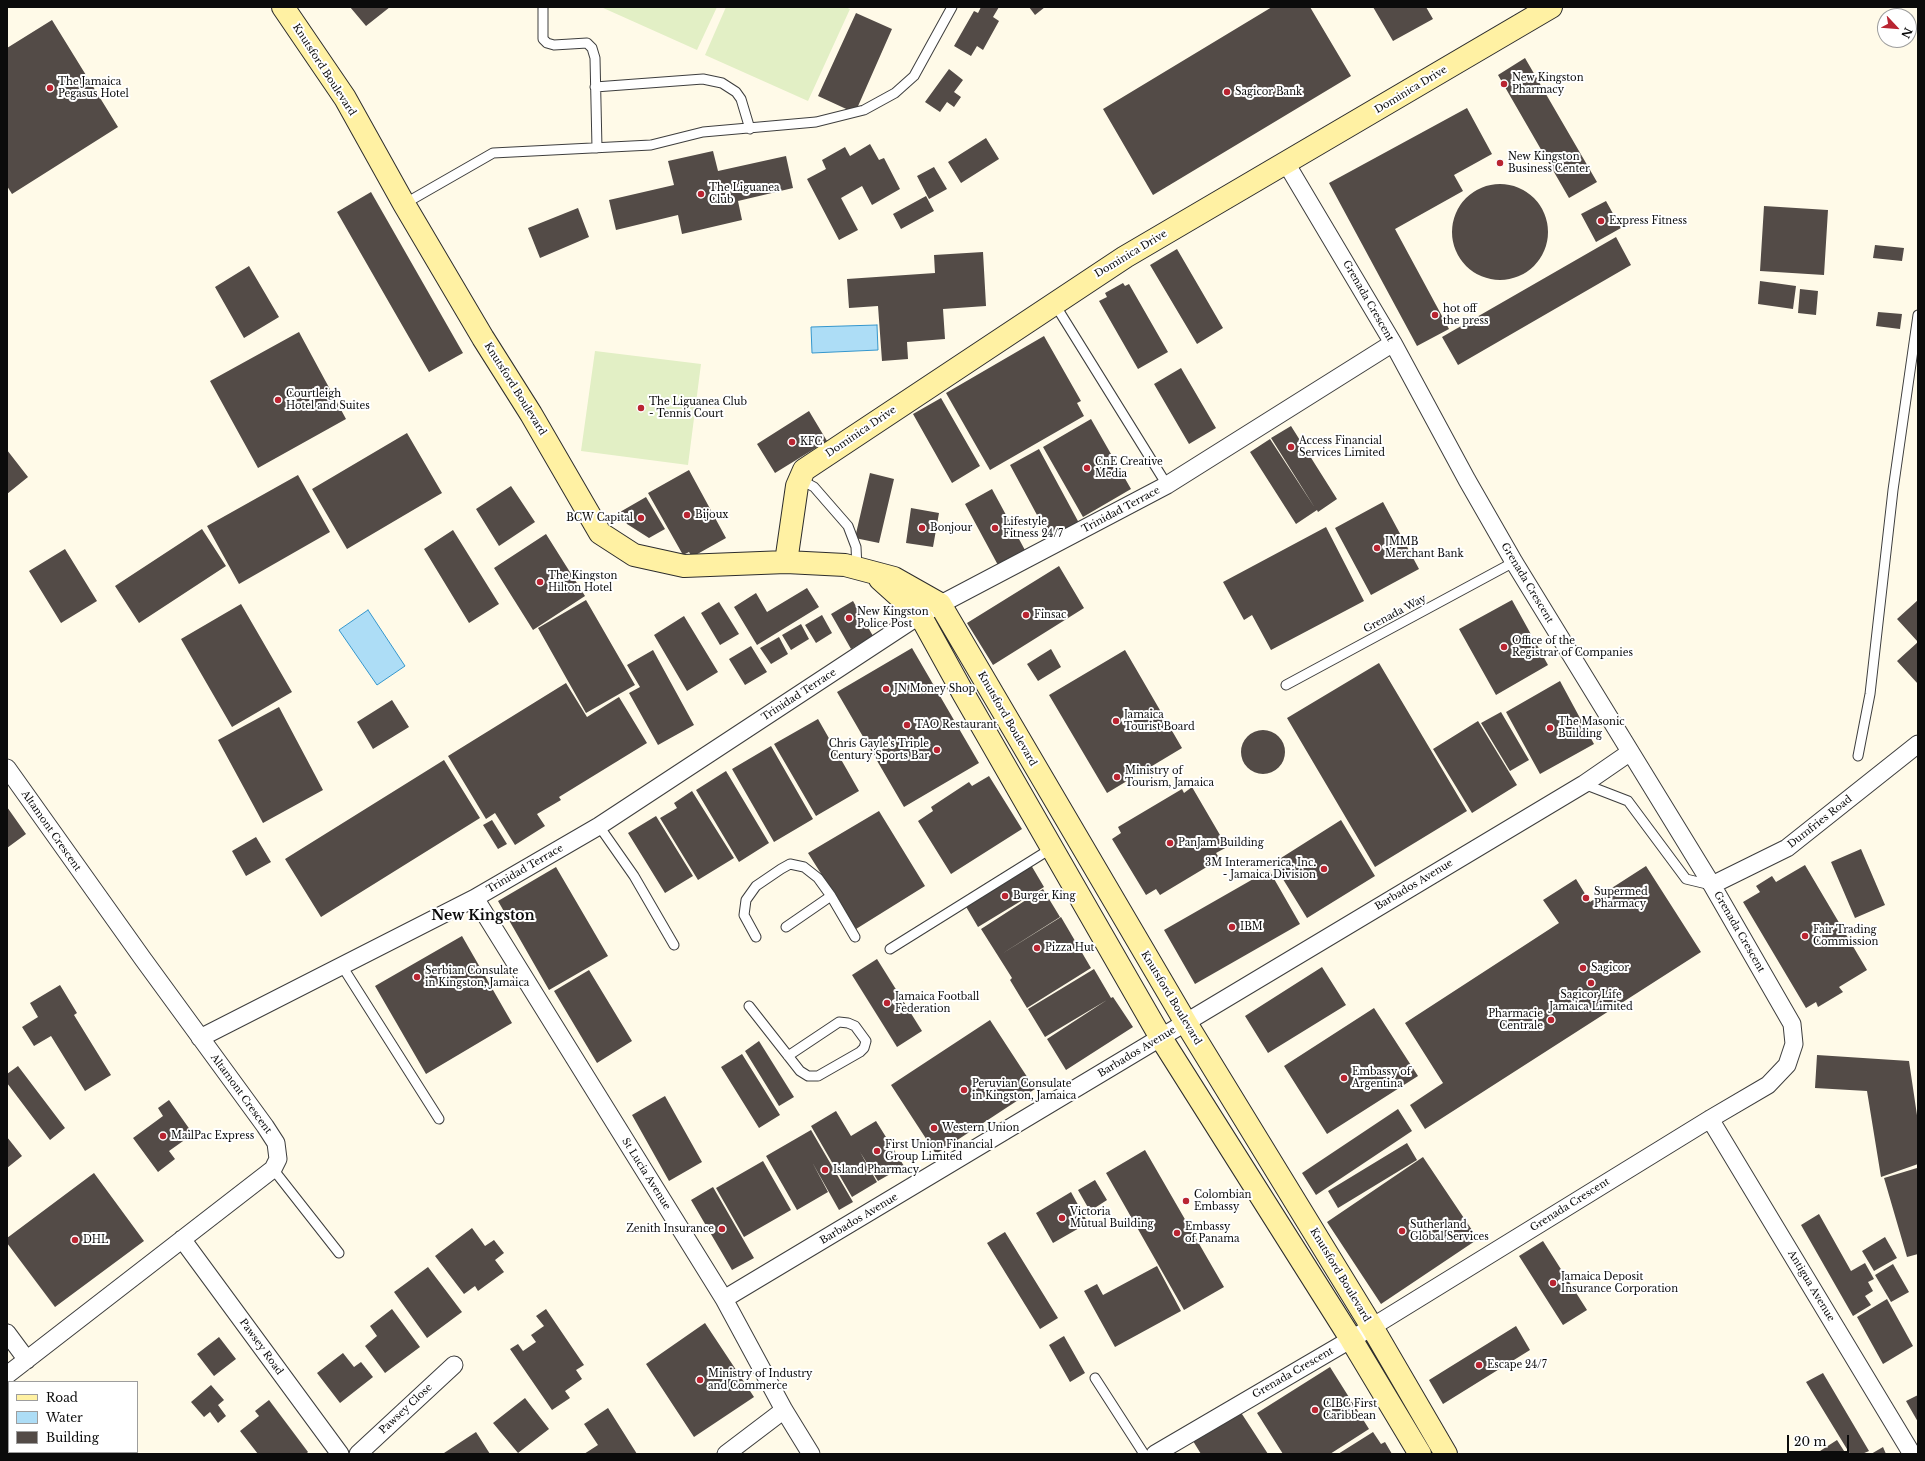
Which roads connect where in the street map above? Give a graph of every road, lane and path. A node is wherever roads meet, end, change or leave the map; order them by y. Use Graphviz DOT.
graph roads {
  1 [pos="543,7"];
  2 [pos="952,7"];
  3 [pos="1551,7"];
  4 [pos="290,13"];
  5 [pos="595,87"];
  6 [pos="750,129"];
  7 [pos="597,148"];
  8 [pos="1286,163"];
  9 [pos="404,204"];
  10 [pos="1054,303"];
  11 [pos="1918,316"];
  12 [pos="1393,343"];
  13 [pos="799,479"];
  14 [pos="1168,485"];
  15 [pos="786,562"];
  16 [pos="1514,562"];
  17 [pos="864,570"];
  18 [pos="940,604"];
  19 [pos="920,615"];
  20 [pos="1286,685"];
  21 [pos="1918,744"];
  22 [pos="1629,753"];
  23 [pos="1858,756"];
  24 [pos="7,768"];
  25 [pos="1584,784"];
  26 [pos="599,826"];
  27 [pos="1052,848"];
  28 [pos="1712,885"];
  29 [pos="831,896"];
  30 [pos="475,898"];
  31 [pos="786,927"];
  32 [pos="756,937"];
  33 [pos="854,938"];
  34 [pos="674,945"];
  35 [pos="890,949"];
  36 [pos="342,966"];
  37 [pos="749,1006"];
  38 [pos="1186,1023"];
  39 [pos="200,1038"];
  40 [pos="1161,1038"];
  41 [pos="788,1056"];
  42 [pos="1710,1119"];
  43 [pos="439,1120"];
  44 [pos="273,1169"];
  45 [pos="182,1239"];
  46 [pos="339,1253"];
  47 [pos="724,1299"];
  48 [pos="1372,1327"];
  49 [pos="7,1333"];
  50 [pos="1351,1339"];
  51 [pos="27,1360"];
  52 [pos="454,1365"];
  53 [pos="7,1375"];
  54 [pos="1095,1378"];
  55 [pos="784,1410"];
  56 [pos="340,1454"];
  57 [pos="358,1454"];
  58 [pos="726,1454"];
  59 [pos="811,1454"];
  60 [pos="1144,1454"];
  61 [pos="1155,1454"];
  62 [pos="1420,1454"];
  63 [pos="1446,1454"];
  64 [pos="1912,1454"];
  1 -- 5 [label="lane"];
  2 -- 6 [label="lane"];
  3 -- 8 [label="main road, Dominica Drive"];
  4 -- 9 [label="main road, Knutsford Boulevard"];
  5 -- 6 [label="lane"];
  5 -- 7 [label="lane"];
  6 -- 7 [label="lane"];
  7 -- 9 [label="lane"];
  8 -- 10 [label="main road, Dominica Drive"];
  8 -- 12 [label="street, Grenada Crescent"];
  9 -- 15 [label="main road, Knutsford Boulevard"];
  10 -- 13 [label="main road, Dominica Drive"];
  10 -- 14 [label="lane"];
  11 -- 23 [label="lane"];
  12 -- 14 [label="street, Trinidad Terrace"];
  12 -- 16 [label="street, Grenada Crescent"];
  13 -- 15 [label="main road"];
  13 -- 17 [label="lane"];
  14 -- 18 [label="street, Trinidad Terrace"];
  15 -- 17 [label="main road, Knutsford Boulevard"];
  16 -- 20 [label="lane, Grenada Way"];
  16 -- 22 [label="street, Grenada Crescent"];
  17 -- 18 [label="main road, Knutsford Boulevard"];
  17 -- 19 [label="main road"];
  18 -- 19 [label="street, Trinidad Terrace"];
  18 -- 38 [label="main road, Knutsford Boulevard"];
  19 -- 26 [label="street, Trinidad Terrace"];
  19 -- 27 [label="main road"];
  21 -- 28 [label="street, Dumfries Road"];
  22 -- 25 [label="street, Barbados Avenue"];
  22 -- 28 [label="street, Grenada Crescent"];
  24 -- 39 [label="street, Altamont Crescent"];
  25 -- 28 [label="lane"];
  25 -- 38 [label="street, Barbados Avenue"];
  26 -- 30 [label="street, Trinidad Terrace"];
  26 -- 34 [label="lane"];
  27 -- 35 [label="lane"];
  27 -- 40 [label="main road"];
  28 -- 42 [label="street, Grenada Crescent"];
  29 -- 31 [label="lane"];
  29 -- 32 [label="lane"];
  29 -- 33 [label="lane"];
  30 -- 36 [label="street, Trinidad Terrace"];
  30 -- 47 [label="street, St Lucia Avenue"];
  36 -- 39 [label="street, Trinidad Terrace"];
  36 -- 43 [label="lane"];
  37 -- 41 [label="lane"];
  38 -- 40 [label="street, Barbados Avenue"];
  38 -- 48 [label="main road, Knutsford Boulevard"];
  39 -- 44 [label="street, Altamont Crescent"];
  40 -- 47 [label="street, Barbados Avenue"];
  40 -- 50 [label="main road"];
  41 -- 41 [label="lane"];
  42 -- 48 [label="street, Grenada Crescent"];
  42 -- 64 [label="street, Antigua Avenue"];
  44 -- 45 [label="street"];
  44 -- 46 [label="lane"];
  45 -- 51 [label="street"];
  45 -- 56 [label="street, Pawsey Road"];
  47 -- 55 [label="street, St Lucia Avenue"];
  48 -- 50 [label="street, Grenada Crescent"];
  48 -- 63 [label="main road, Knutsford Boulevard"];
  49 -- 51 [label="street"];
  50 -- 61 [label="street, Grenada Crescent"];
  50 -- 62 [label="main road"];
  51 -- 53 [label="street"];
  52 -- 57 [label="street, Pawsey Close"];
  54 -- 60 [label="lane"];
  55 -- 58 [label="street"];
  55 -- 59 [label="street, St Lucia Avenue"];
}
